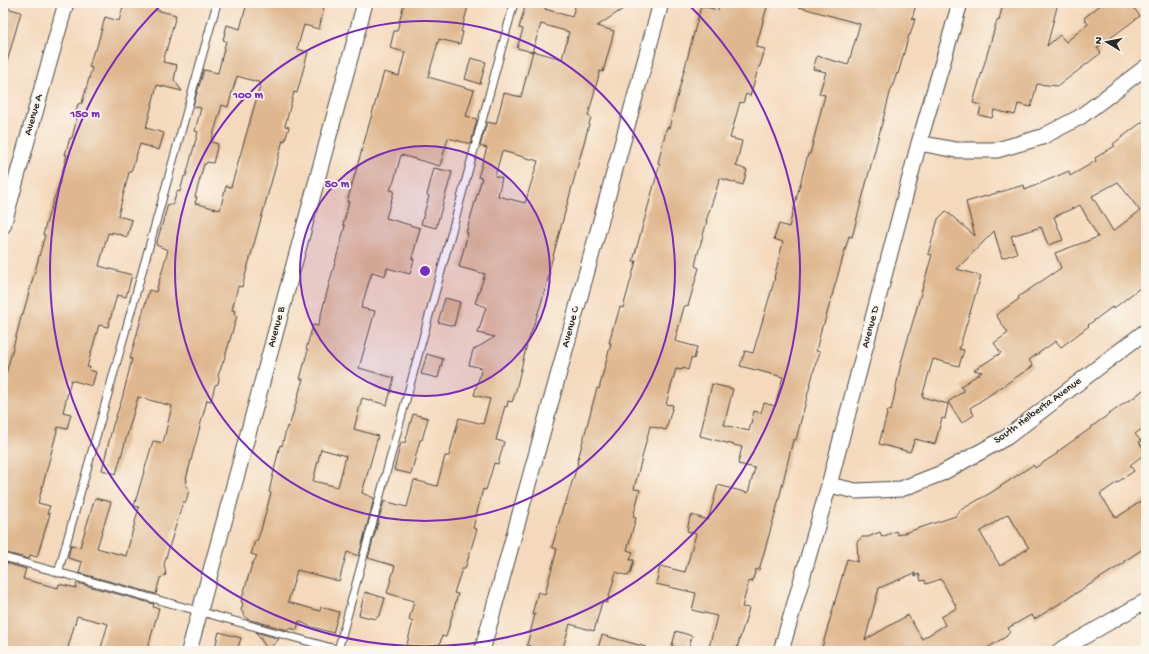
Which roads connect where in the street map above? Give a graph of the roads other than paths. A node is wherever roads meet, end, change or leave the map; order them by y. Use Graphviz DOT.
graph roads {
  1 [pos="66,3"];
  2 [pos="217,3"];
  3 [pos="366,3"];
  4 [pos="514,3"];
  5 [pos="661,3"];
  6 [pos="960,3"];
  7 [pos="1146,67"];
  8 [pos="919,143"];
  9 [pos="3,226"];
  10 [pos="1146,330"];
  11 [pos="829,485"];
  12 [pos="3,557"];
  13 [pos="58,573"];
  14 [pos="1146,601"];
  15 [pos="200,612"];
  16 [pos="340,650"];
  17 [pos="189,651"];
  18 [pos="482,651"];
  19 [pos="782,651"];
  20 [pos="1059,651"];
  1 -- 9 [label="street, Avenue A"];
  2 -- 13 [label="lane"];
  3 -- 15 [label="street, Avenue B"];
  4 -- 16 [label="lane"];
  5 -- 18 [label="street, Avenue C"];
  6 -- 8 [label="street, Avenue D"];
  7 -- 8 [label="street"];
  8 -- 11 [label="street, Avenue D"];
  10 -- 11 [label="street, South Helberta Avenue"];
  11 -- 19 [label="street, Avenue D"];
  12 -- 13 [label="lane"];
  13 -- 15 [label="lane"];
  14 -- 20 [label="street"];
  15 -- 16 [label="lane"];
  15 -- 17 [label="street, Avenue B"];
}
